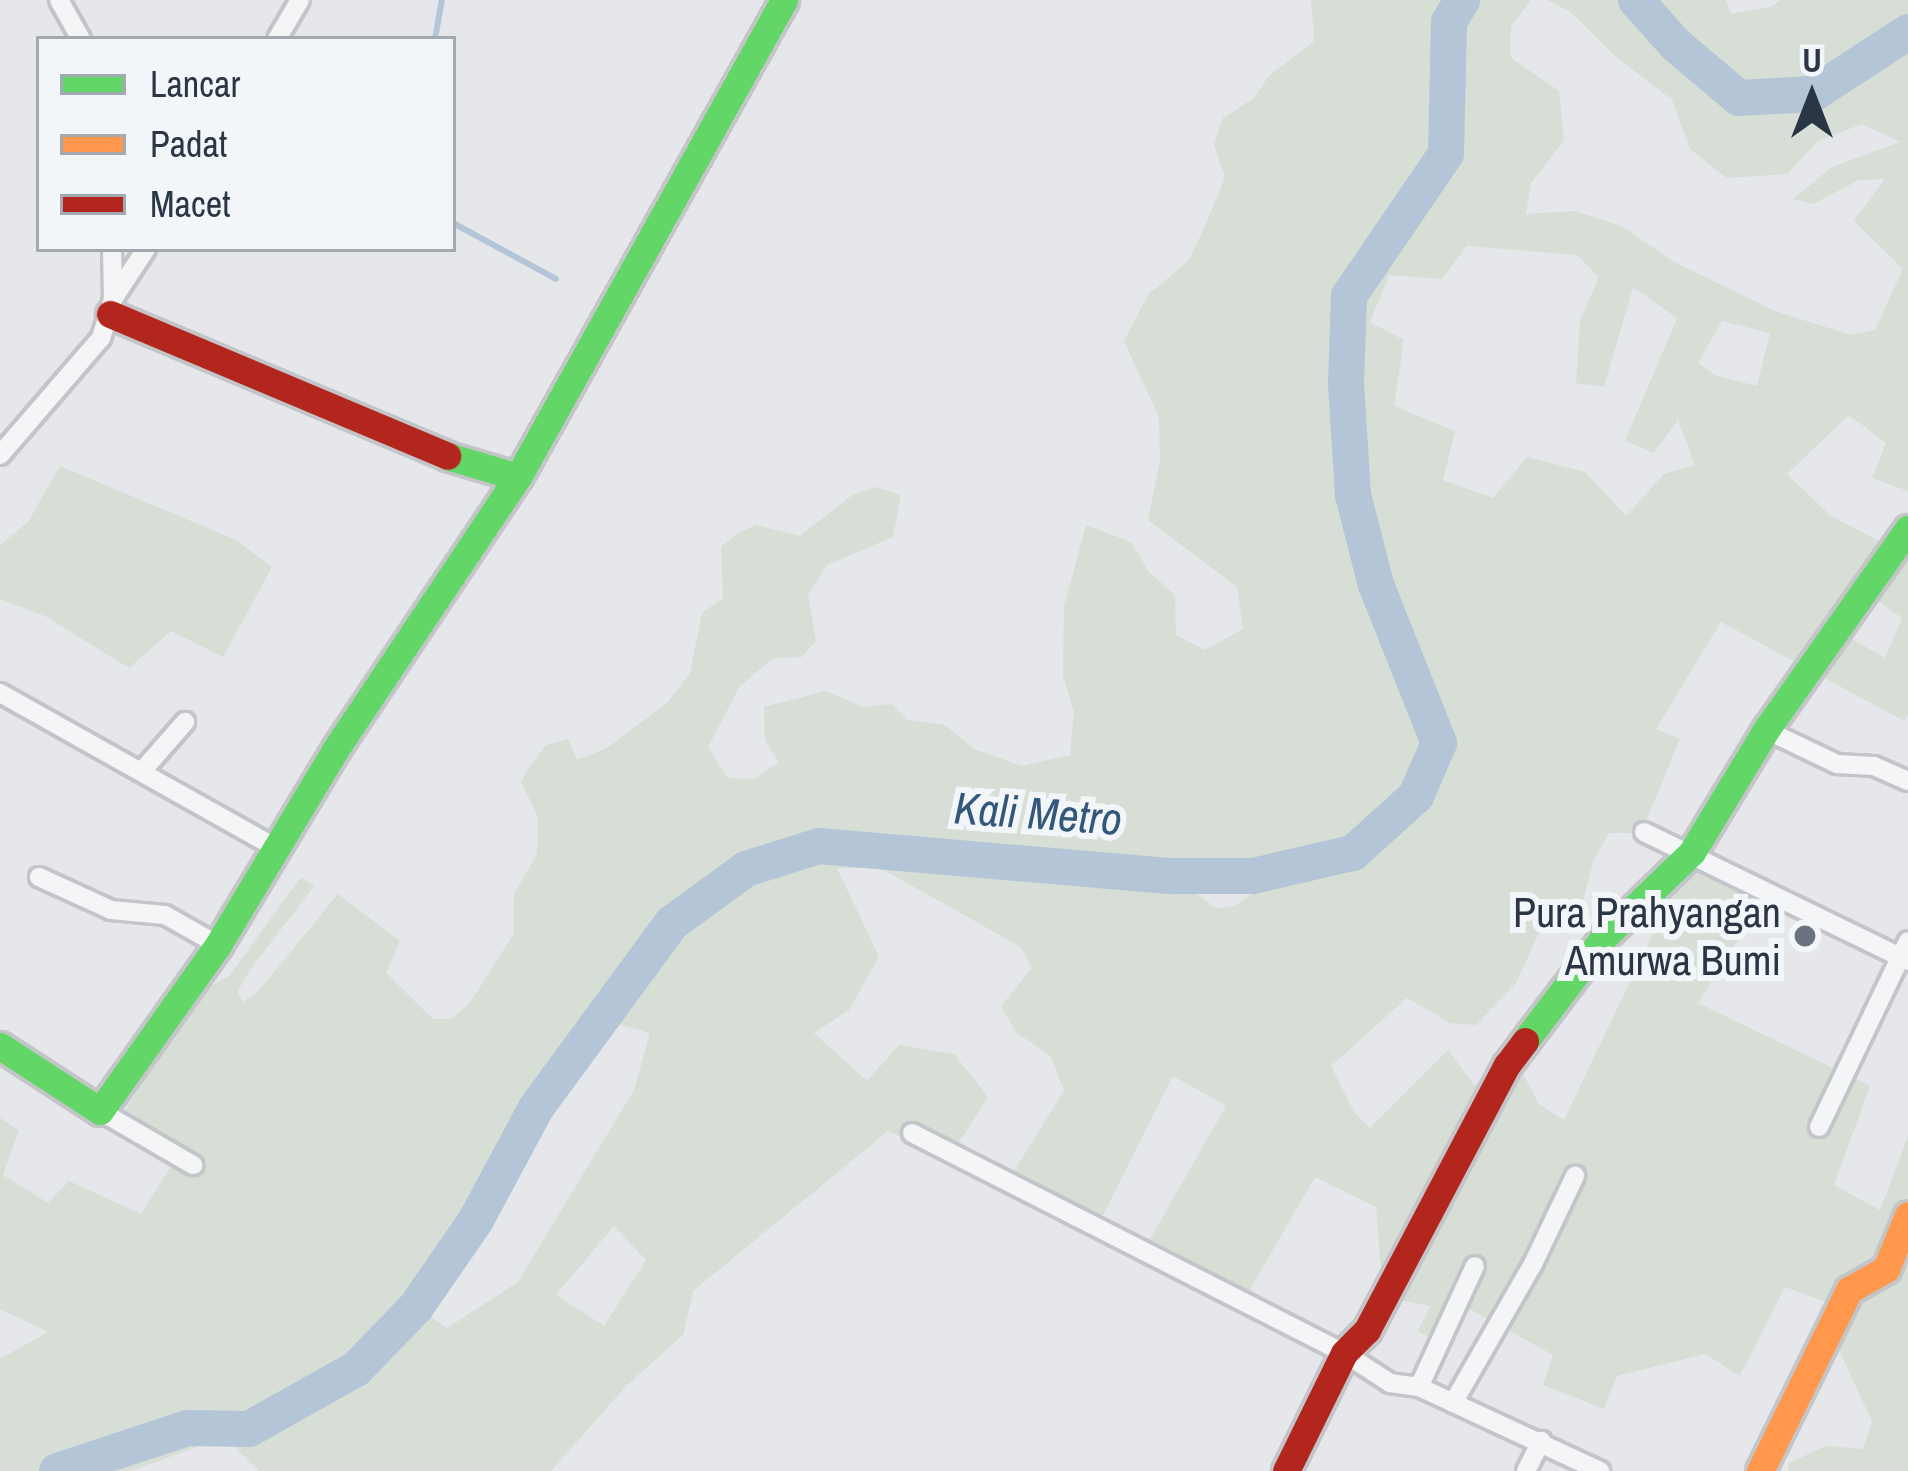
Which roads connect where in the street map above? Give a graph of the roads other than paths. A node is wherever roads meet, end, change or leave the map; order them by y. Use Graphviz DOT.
graph roads {
  1 [pos="59,0"];
  2 [pos="299,0"];
  3 [pos="784,0"];
  4 [pos="79,36"];
  5 [pos="279,36"];
  6 [pos="112,252"];
  7 [pos="144,252"];
  8 [pos="112,307"];
  9 [pos="0,455"];
  10 [pos="518,477"];
  11 [pos="1908,529"];
  12 [pos="0,693"];
  13 [pos="184,722"];
  14 [pos="1766,730"];
  15 [pos="143,770"];
  16 [pos="1908,781"];
  17 [pos="1644,832"];
  18 [pos="276,848"];
  19 [pos="1692,852"];
  20 [pos="39,877"];
  21 [pos="218,945"];
  22 [pos="1906,953"];
  23 [pos="0,1046"];
  24 [pos="100,1111"];
  25 [pos="1819,1127"];
  26 [pos="913,1133"];
  27 [pos="193,1165"];
  28 [pos="1575,1175"];
  29 [pos="1908,1215"];
  30 [pos="1475,1266"];
  31 [pos="1345,1353"];
  32 [pos="1419,1387"];
  33 [pos="1453,1403"];
  34 [pos="1541,1441"];
  35 [pos="1594,1470"];
  36 [pos="1286,1471"];
  37 [pos="1526,1471"];
  38 [pos="1760,1471"];
  1 -- 4 [label="street"];
  2 -- 5 [label="street"];
  3 -- 10 [label="street"];
  6 -- 8 [label="street"];
  7 -- 8 [label="street"];
  8 -- 9 [label="street"];
  8 -- 10 [label="street"];
  10 -- 18 [label="street"];
  11 -- 14 [label="street"];
  12 -- 15 [label="street"];
  13 -- 15 [label="street"];
  14 -- 16 [label="street"];
  14 -- 19 [label="street"];
  15 -- 18 [label="street"];
  17 -- 19 [label="street"];
  18 -- 21 [label="street"];
  19 -- 22 [label="street"];
  19 -- 31 [label="street"];
  20 -- 21 [label="street"];
  21 -- 24 [label="street"];
  22 -- 25 [label="street"];
  23 -- 24 [label="street"];
  24 -- 27 [label="street"];
  26 -- 31 [label="street"];
  28 -- 33 [label="street"];
  29 -- 38 [label="street"];
  30 -- 32 [label="street"];
  31 -- 32 [label="street"];
  31 -- 36 [label="street"];
  32 -- 33 [label="street"];
  33 -- 34 [label="street"];
  34 -- 35 [label="street"];
  34 -- 37 [label="street"];
}
